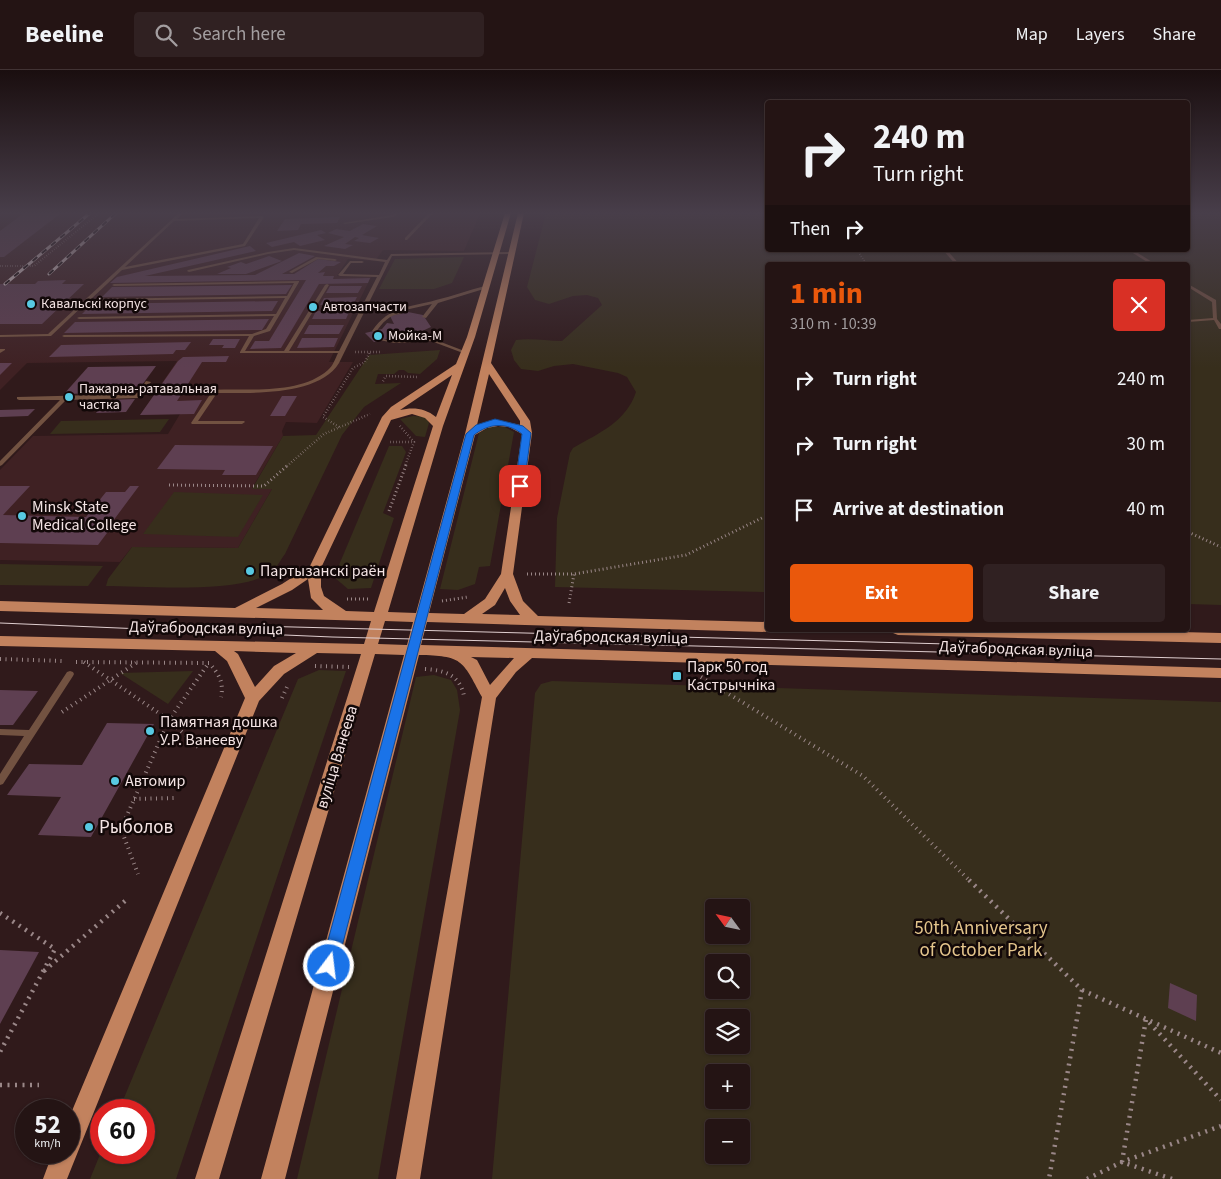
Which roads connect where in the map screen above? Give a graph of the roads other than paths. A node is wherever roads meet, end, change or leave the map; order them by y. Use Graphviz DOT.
graph roads {
  1 [pos="126,265"];
  2 [pos="143,265"];
  3 [pos="215,265"];
  4 [pos="304,265"];
  5 [pos="348,265"];
  6 [pos="386,265"];
  7 [pos="491,265"];
  8 [pos="509,265"];
  9 [pos="121,269"];
  10 [pos="189,271"];
  11 [pos="291,272"];
  12 [pos="380,276"];
  13 [pos="114,284"];
  14 [pos="327,285"];
  15 [pos="485,286"];
  16 [pos="1190,286"];
  17 [pos="288,297"];
  18 [pos="87,300"];
  19 [pos="436,302"];
  20 [pos="420,305"];
  21 [pos="404,309"];
  22 [pos="399,313"];
  23 [pos="414,313"];
  24 [pos="277,315"];
  25 [pos="424,317"];
  26 [pos="78,318"];
  27 [pos="1215,319"];
  28 [pos="1190,321"];
  29 [pos="1221,328"];
  30 [pos="374,331"];
  31 [pos="420,332"];
  32 [pos="252,335"];
  33 [pos="0,336"];
  34 [pos="64,336"];
  35 [pos="381,340"];
  36 [pos="431,340"];
  37 [pos="286,352"];
  38 [pos="341,352"];
  39 [pos="465,352"];
  40 [pos="486,363"];
  41 [pos="461,365"];
  42 [pos="148,382"];
  43 [pos="201,392"];
  44 [pos="215,392"];
  45 [pos="19,398"];
  46 [pos="65,398"];
  47 [pos="242,422"];
  48 [pos="390,423"];
  49 [pos="438,426"];
  50 [pos="527,433"];
  51 [pos="470,434"];
  52 [pos="0,455"];
  53 [pos="10,455"];
  54 [pos="0,464"];
  55 [pos="315,568"];
  56 [pos="508,574"];
  57 [pos="0,606"];
  58 [pos="235,613"];
  59 [pos="345,616"];
  60 [pos="465,620"];
  61 [pos="535,621"];
  62 [pos="765,627"];
  63 [pos="979,632"];
  64 [pos="1221,638"];
  65 [pos="0,641"];
  66 [pos="218,646"];
  67 [pos="315,648"];
  68 [pos="451,652"];
  69 [pos="528,653"];
  70 [pos="1221,673"];
  71 [pos="70,674"];
  72 [pos="489,697"];
  73 [pos="253,698"];
  74 [pos="0,732"];
  75 [pos="31,733"];
  76 [pos="0,781"];
  77 [pos="80,1117"];
  78 [pos="60,1164"];
  79 [pos="54,1179"];
  80 [pos="207,1179"];
  81 [pos="272,1179"];
  82 [pos="408,1179"];
  1 -- 9 [label="lane"];
  2 -- 9 [label="lane"];
  3 -- 10 [label="lane"];
  4 -- 11 [label="lane"];
  5 -- 12 [label="lane"];
  6 -- 12 [label="lane"];
  7 -- 15 [label="main road, вуліца Ванеева"];
  8 -- 40 [label="main road"];
  9 -- 18 [label="lane"];
  12 -- 38 [label="lane"];
  13 -- 17 [label="lane"];
  14 -- 37 [label="lane"];
  15 -- 19 [label="lane"];
  15 -- 39 [label="main road, вуліца Ванеева"];
  16 -- 27 [label="lane"];
  17 -- 18 [label="lane"];
  17 -- 24 [label="lane"];
  18 -- 33 [label="lane"];
  19 -- 20 [label="lane"];
  19 -- 25 [label="lane"];
  20 -- 21 [label="lane"];
  20 -- 23 [label="lane"];
  21 -- 22 [label="lane"];
  21 -- 30 [label="lane"];
  24 -- 26 [label="lane"];
  24 -- 32 [label="lane"];
  27 -- 28 [label="lane"];
  27 -- 29 [label="lane"];
  31 -- 36 [label="lane"];
  32 -- 34 [label="lane"];
  32 -- 37 [label="lane"];
  35 -- 36 [label="lane"];
  36 -- 39 [label="lane"];
  37 -- 38 [label="lane"];
  38 -- 44 [label="lane"];
  39 -- 41 [label="main road, вуліца Ванеева"];
  40 -- 50 [label="main road"];
  40 -- 51 [label="main road"];
  41 -- 48 [label="main road"];
  41 -- 49 [label="main road, вуліца Ванеева"];
  42 -- 46 [label="lane"];
  43 -- 44 [label="lane"];
  44 -- 47 [label="lane"];
  45 -- 46 [label="lane"];
  46 -- 53 [label="lane"];
  48 -- 49 [label="main road"];
  48 -- 55 [label="main road"];
  49 -- 80 [label="main road, вуліца Ванеева"];
  50 -- 51 [label="main road"];
  50 -- 56 [label="main road"];
  51 -- 81 [label="main road"];
  52 -- 53 [label="lane"];
  53 -- 54 [label="lane"];
  55 -- 58 [label="main road"];
  55 -- 59 [label="main road"];
  56 -- 60 [label="main road"];
  56 -- 61 [label="main road"];
  57 -- 58 [label="main road, Даўгабродская вуліца"];
  58 -- 59 [label="main road, Даўгабродская вуліца"];
  59 -- 60 [label="main road, Даўгабродская вуліца"];
  60 -- 61 [label="main road, Даўгабродская вуліца"];
  61 -- 62 [label="main road, Даўгабродская вуліца"];
  63 -- 64 [label="main road, Даўгабродская вуліца"];
  65 -- 66 [label="main road, Даўгабродская вуліца"];
  66 -- 67 [label="main road, Даўгабродская вуліца"];
  66 -- 73 [label="main road"];
  67 -- 68 [label="main road, Даўгабродская вуліца"];
  67 -- 73 [label="main road"];
  68 -- 69 [label="main road, Даўгабродская вуліца"];
  68 -- 72 [label="main road"];
  69 -- 70 [label="main road, Даўгабродская вуліца"];
  69 -- 72 [label="main road"];
  71 -- 75 [label="lane"];
  72 -- 82 [label="main road"];
  73 -- 77 [label="main road"];
  74 -- 75 [label="lane"];
  75 -- 76 [label="lane"];
  78 -- 79 [label="main road"];
}
